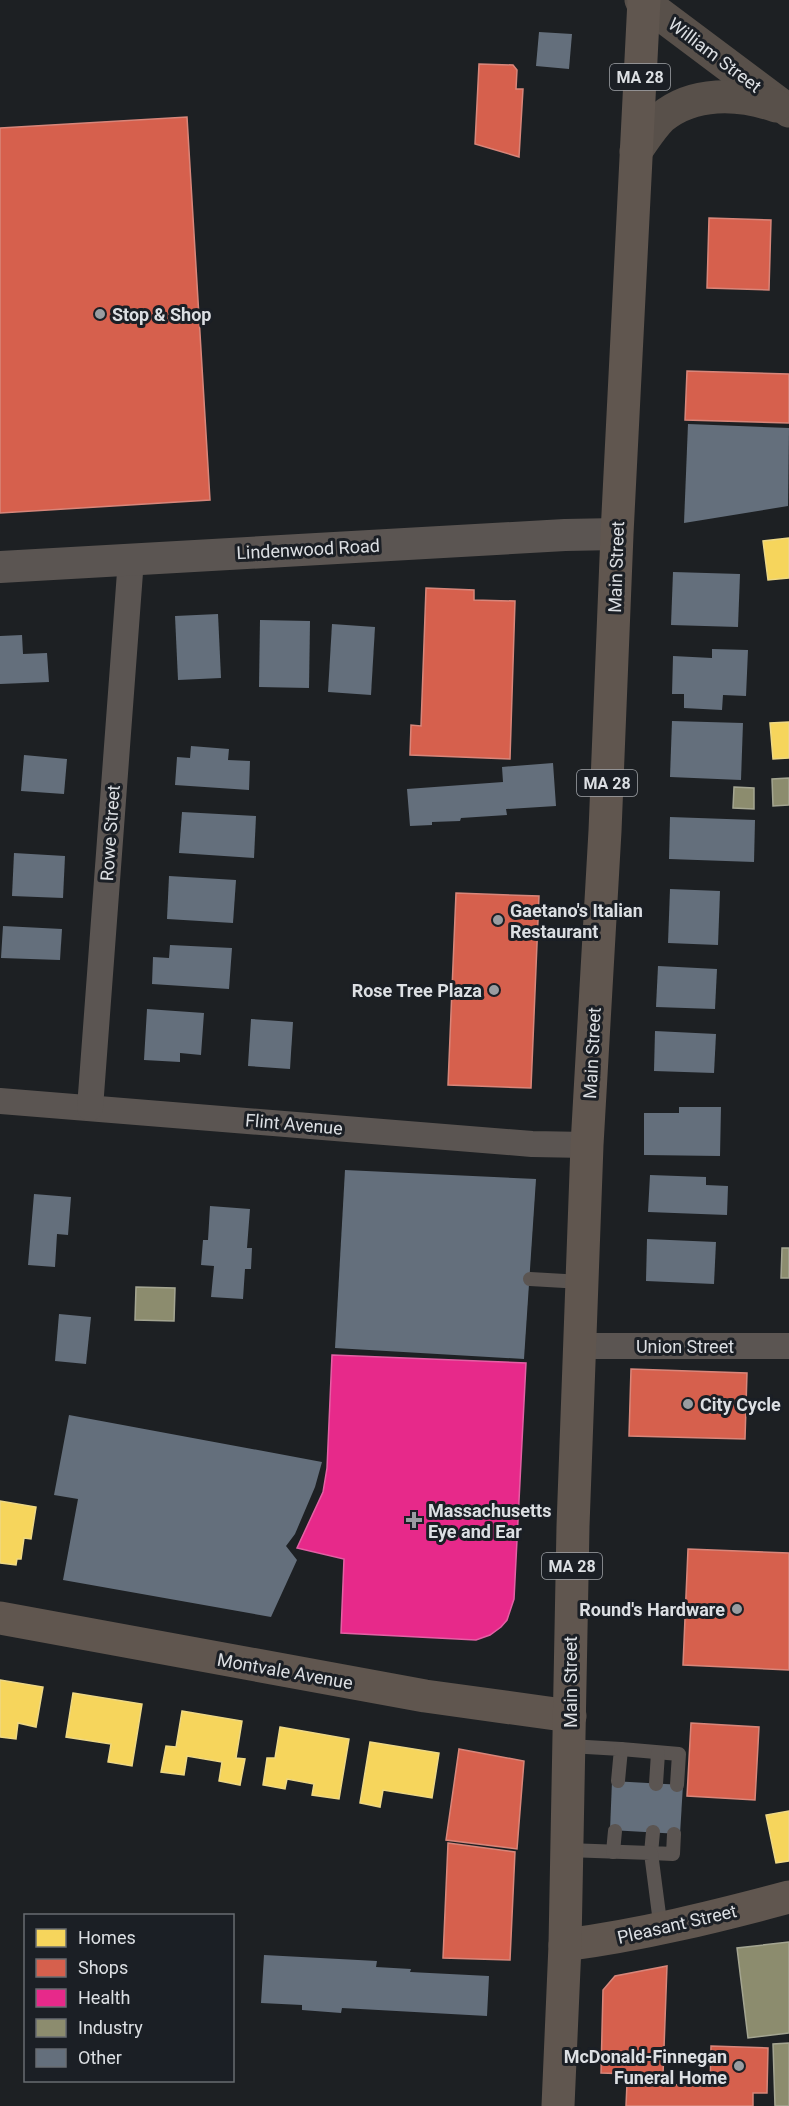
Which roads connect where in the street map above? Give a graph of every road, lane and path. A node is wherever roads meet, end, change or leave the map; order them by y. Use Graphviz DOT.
graph roads {
  1 [pos="643,1"];
  2 [pos="788,111"];
  3 [pos="636,151"];
  4 [pos="617,534"];
  5 [pos="131,559"];
  6 [pos="0,567"];
  7 [pos="0,1101"];
  8 [pos="90,1108"];
  9 [pos="587,1145"];
  10 [pos="530,1279"];
  11 [pos="582,1282"];
  12 [pos="580,1346"];
  13 [pos="789,1346"];
  14 [pos="0,1618"];
  15 [pos="570,1731"];
  16 [pos="621,1749"];
  17 [pos="658,1753"];
  18 [pos="618,1781"];
  19 [pos="656,1784"];
  20 [pos="677,1785"];
  21 [pos="615,1831"];
  22 [pos="652,1832"];
  23 [pos="674,1834"];
  24 [pos="567,1850"];
  25 [pos="613,1852"];
  26 [pos="651,1853"];
  27 [pos="789,1897"];
  28 [pos="660,1930"];
  29 [pos="565,1945"];
  30 [pos="558,2106"];
  1 -- 2 [label="main road, William Street"];
  1 -- 3 [label="main road, Main Street / MA 28"];
  2 -- 3 [label="main road"];
  3 -- 4 [label="main road, Main Street / MA 28"];
  4 -- 5 [label="street, Lindenwood Road"];
  4 -- 9 [label="main road, Main Street / MA 28"];
  5 -- 6 [label="street, Lindenwood Road"];
  5 -- 8 [label="street, Rowe Street"];
  7 -- 8 [label="street, Flint Avenue"];
  8 -- 9 [label="street, Flint Avenue"];
  9 -- 11 [label="main road, Main Street / MA 28"];
  10 -- 11 [label="lane"];
  11 -- 12 [label="main road, Main Street / MA 28"];
  12 -- 13 [label="street, Union Street"];
  12 -- 15 [label="main road, Main Street / MA 28"];
  14 -- 15 [label="main road, Montvale Avenue"];
  15 -- 16 [label="lane"];
  15 -- 24 [label="main road, Main Street / MA 28"];
  16 -- 17 [label="lane"];
  16 -- 18 [label="lane"];
  17 -- 19 [label="lane"];
  17 -- 20 [label="lane"];
  21 -- 25 [label="lane"];
  22 -- 26 [label="lane"];
  23 -- 26 [label="lane"];
  24 -- 25 [label="lane"];
  24 -- 29 [label="main road, Main Street / MA 28"];
  25 -- 26 [label="lane"];
  26 -- 28 [label="lane"];
  27 -- 28 [label="main road, Pleasant Street"];
  28 -- 29 [label="main road, Pleasant Street"];
  29 -- 30 [label="main road, Main Street / MA 28"];
}
